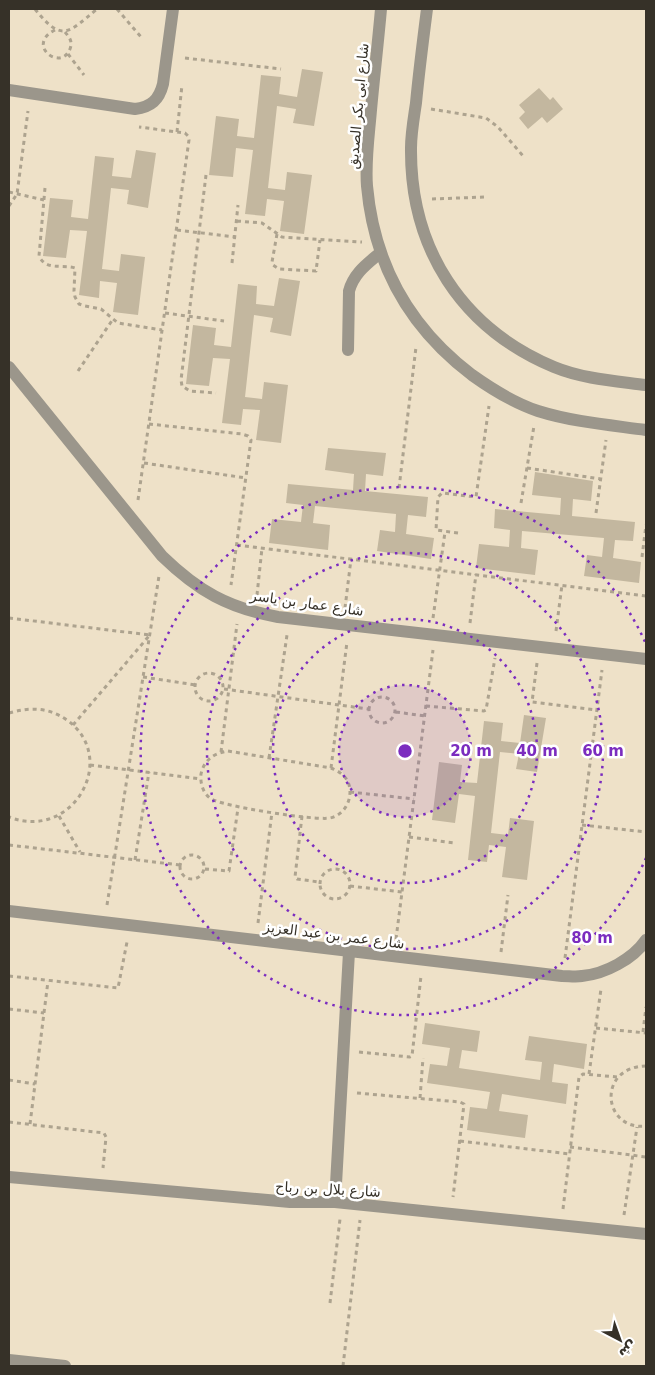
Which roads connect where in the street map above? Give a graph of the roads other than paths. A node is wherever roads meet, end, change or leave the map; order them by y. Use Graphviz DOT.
graph roads {
  1 [pos="173,9"];
  2 [pos="381,9"];
  3 [pos="427,9"];
  4 [pos="9,90"];
  5 [pos="379,248"];
  6 [pos="348,350"];
  7 [pos="9,367"];
  8 [pos="646,385"];
  9 [pos="646,430"];
  10 [pos="646,659"];
  11 [pos="9,911"];
  12 [pos="646,940"];
  13 [pos="349,952"];
  14 [pos="9,1177"];
  15 [pos="339,1202"];
  16 [pos="646,1234"];
  17 [pos="9,1360"];
  18 [pos="65,1366"];
  1 -- 4 [label="street"];
  2 -- 5 [label="street, شارع ابى بكر الصديق"];
  3 -- 8 [label="street"];
  5 -- 6 [label="street"];
  5 -- 9 [label="street, شارع ابى بكر الصديق"];
  7 -- 10 [label="street, شارع عمار بن ياسر"];
  11 -- 13 [label="street, شارع عمر بن عبد العزيز"];
  12 -- 13 [label="street, شارع عمر بن عبد العزيز"];
  13 -- 15 [label="street"];
  14 -- 15 [label="street, شارع بلال بن رباح"];
  15 -- 16 [label="street, شارع بلال بن رباح"];
  17 -- 18 [label="street"];
}
